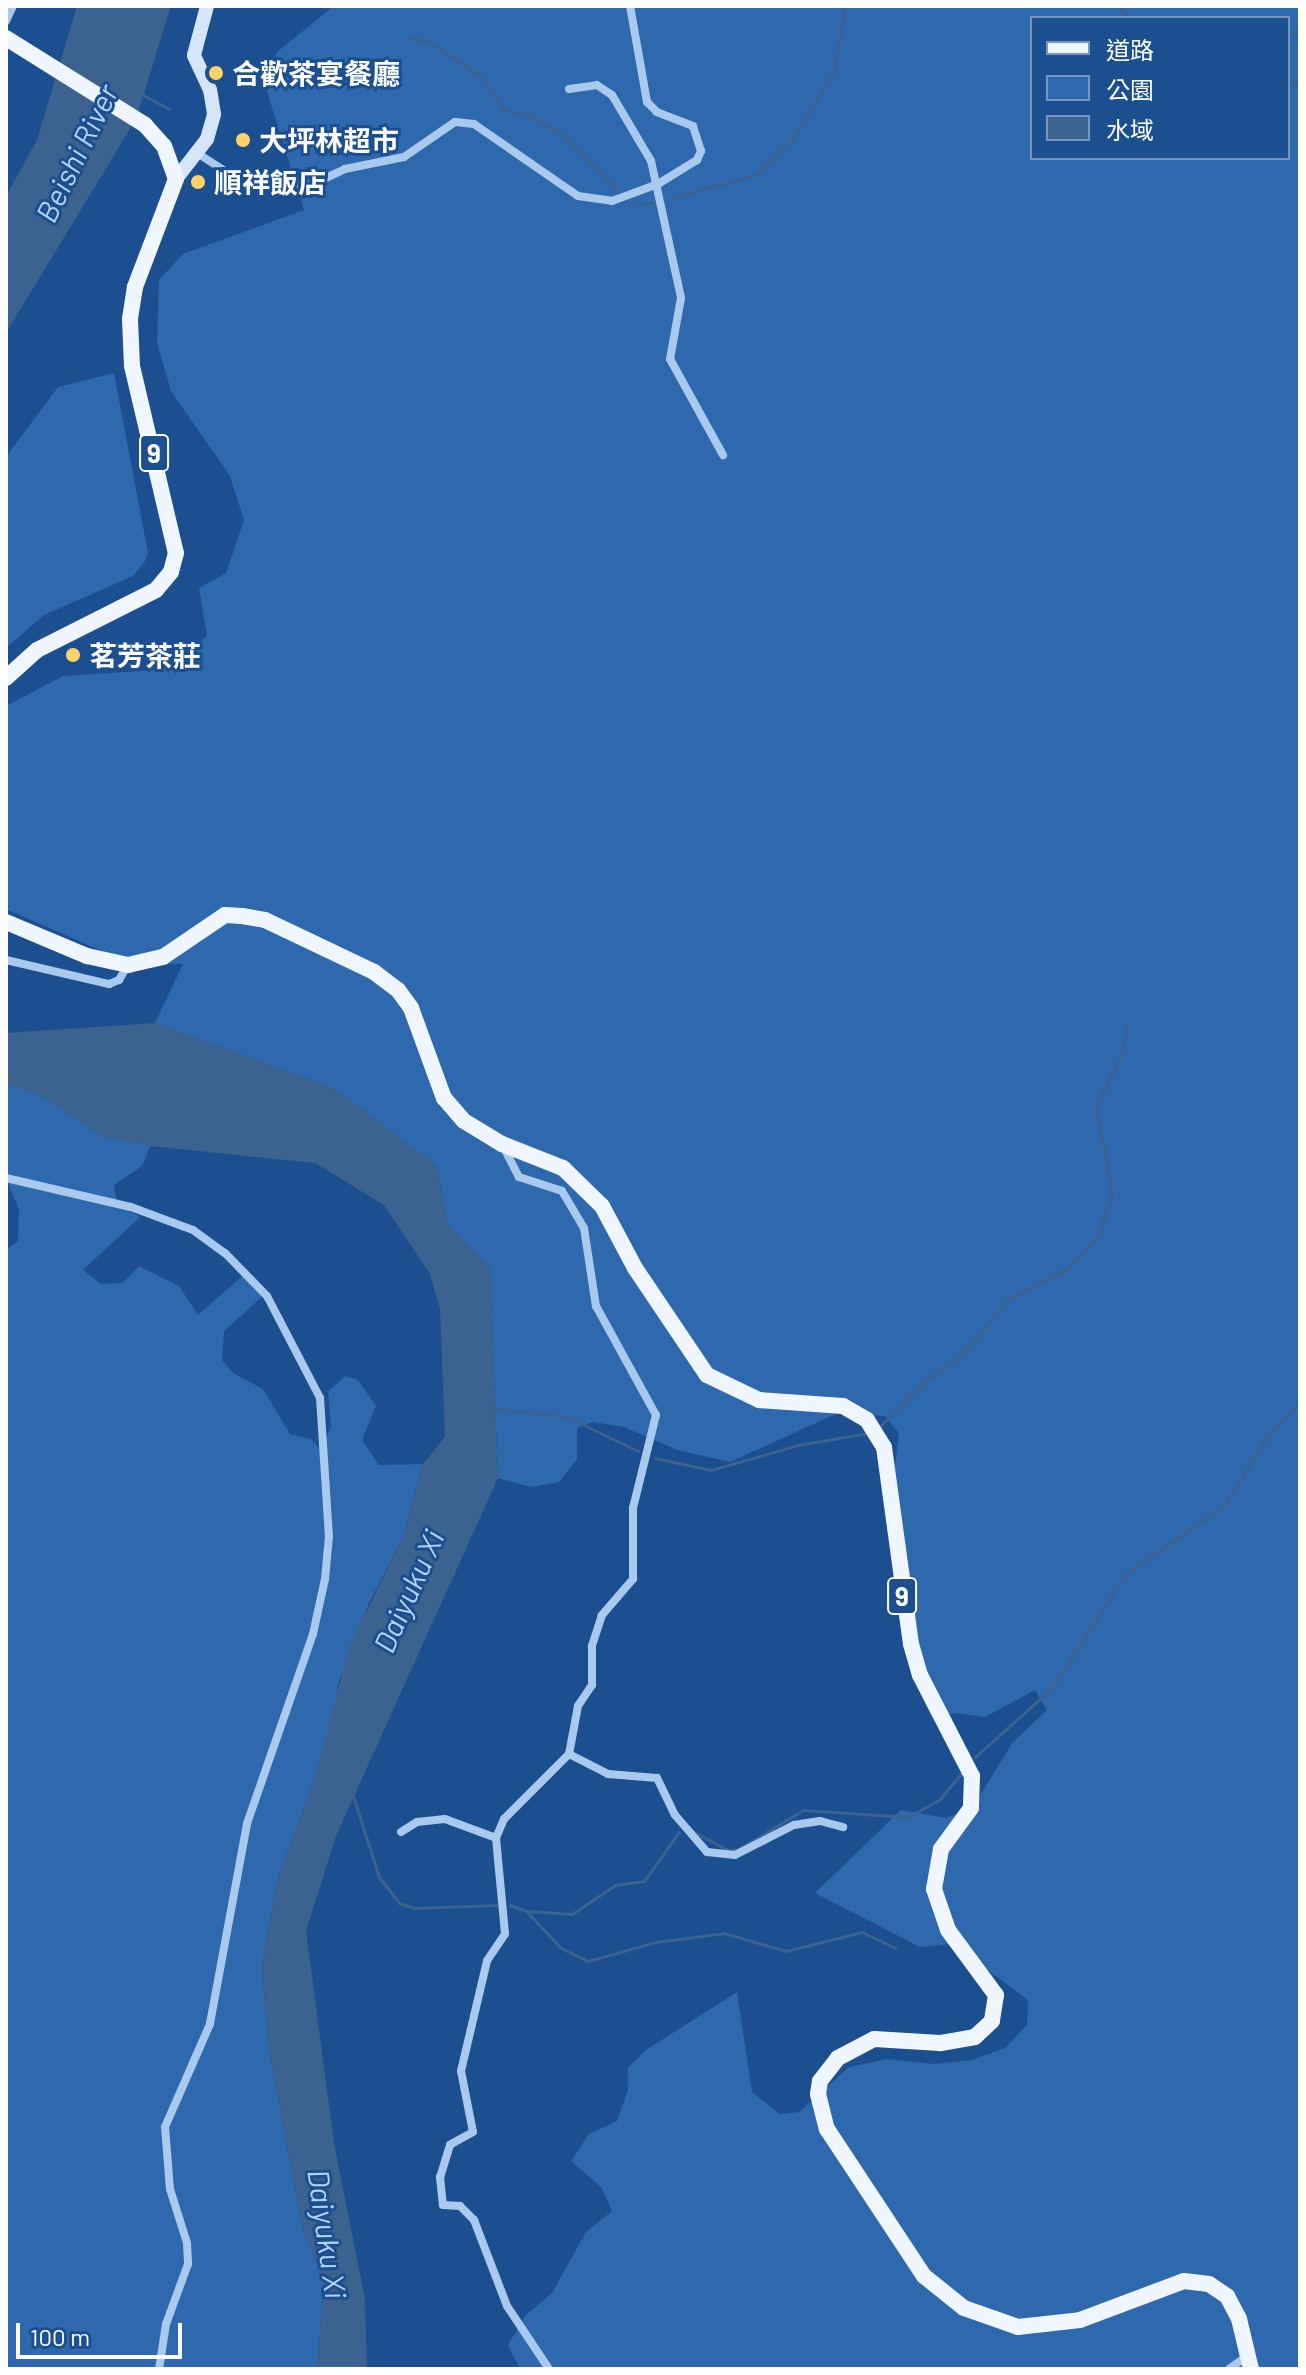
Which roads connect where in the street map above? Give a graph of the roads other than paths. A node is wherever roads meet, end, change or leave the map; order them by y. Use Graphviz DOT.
graph roads {
  1 [pos="13,6"];
  2 [pos="207,6"];
  3 [pos="630,6"];
  4 [pos="6,21"];
  5 [pos="6,38"];
  6 [pos="569,89"];
  7 [pos="197,153"];
  8 [pos="176,179"];
  9 [pos="658,184"];
  10 [pos="723,455"];
  11 [pos="6,678"];
  12 [pos="6,922"];
  13 [pos="6,960"];
  14 [pos="128,965"];
  15 [pos="502,1144"];
  16 [pos="6,1178"];
  17 [pos="569,1754"];
  18 [pos="843,1827"];
  19 [pos="401,1832"];
  20 [pos="496,1838"];
  21 [pos="1249,2362"];
  22 [pos="159,2369"];
  23 [pos="549,2369"];
  24 [pos="1229,2369"];
  1 -- 4 [label="street"];
  2 -- 7 [label="street"];
  3 -- 9 [label="street"];
  5 -- 8 [label="main road"];
  6 -- 9 [label="street"];
  7 -- 8 [label="street"];
  7 -- 9 [label="street"];
  8 -- 11 [label="main road, 9"];
  9 -- 10 [label="street"];
  12 -- 14 [label="main road, 9"];
  13 -- 14 [label="street"];
  14 -- 15 [label="main road, 9"];
  15 -- 17 [label="street"];
  15 -- 21 [label="main road, 9"];
  16 -- 22 [label="street"];
  17 -- 18 [label="street"];
  17 -- 20 [label="street"];
  19 -- 20 [label="street"];
  20 -- 23 [label="street"];
  21 -- 24 [label="street"];
}
